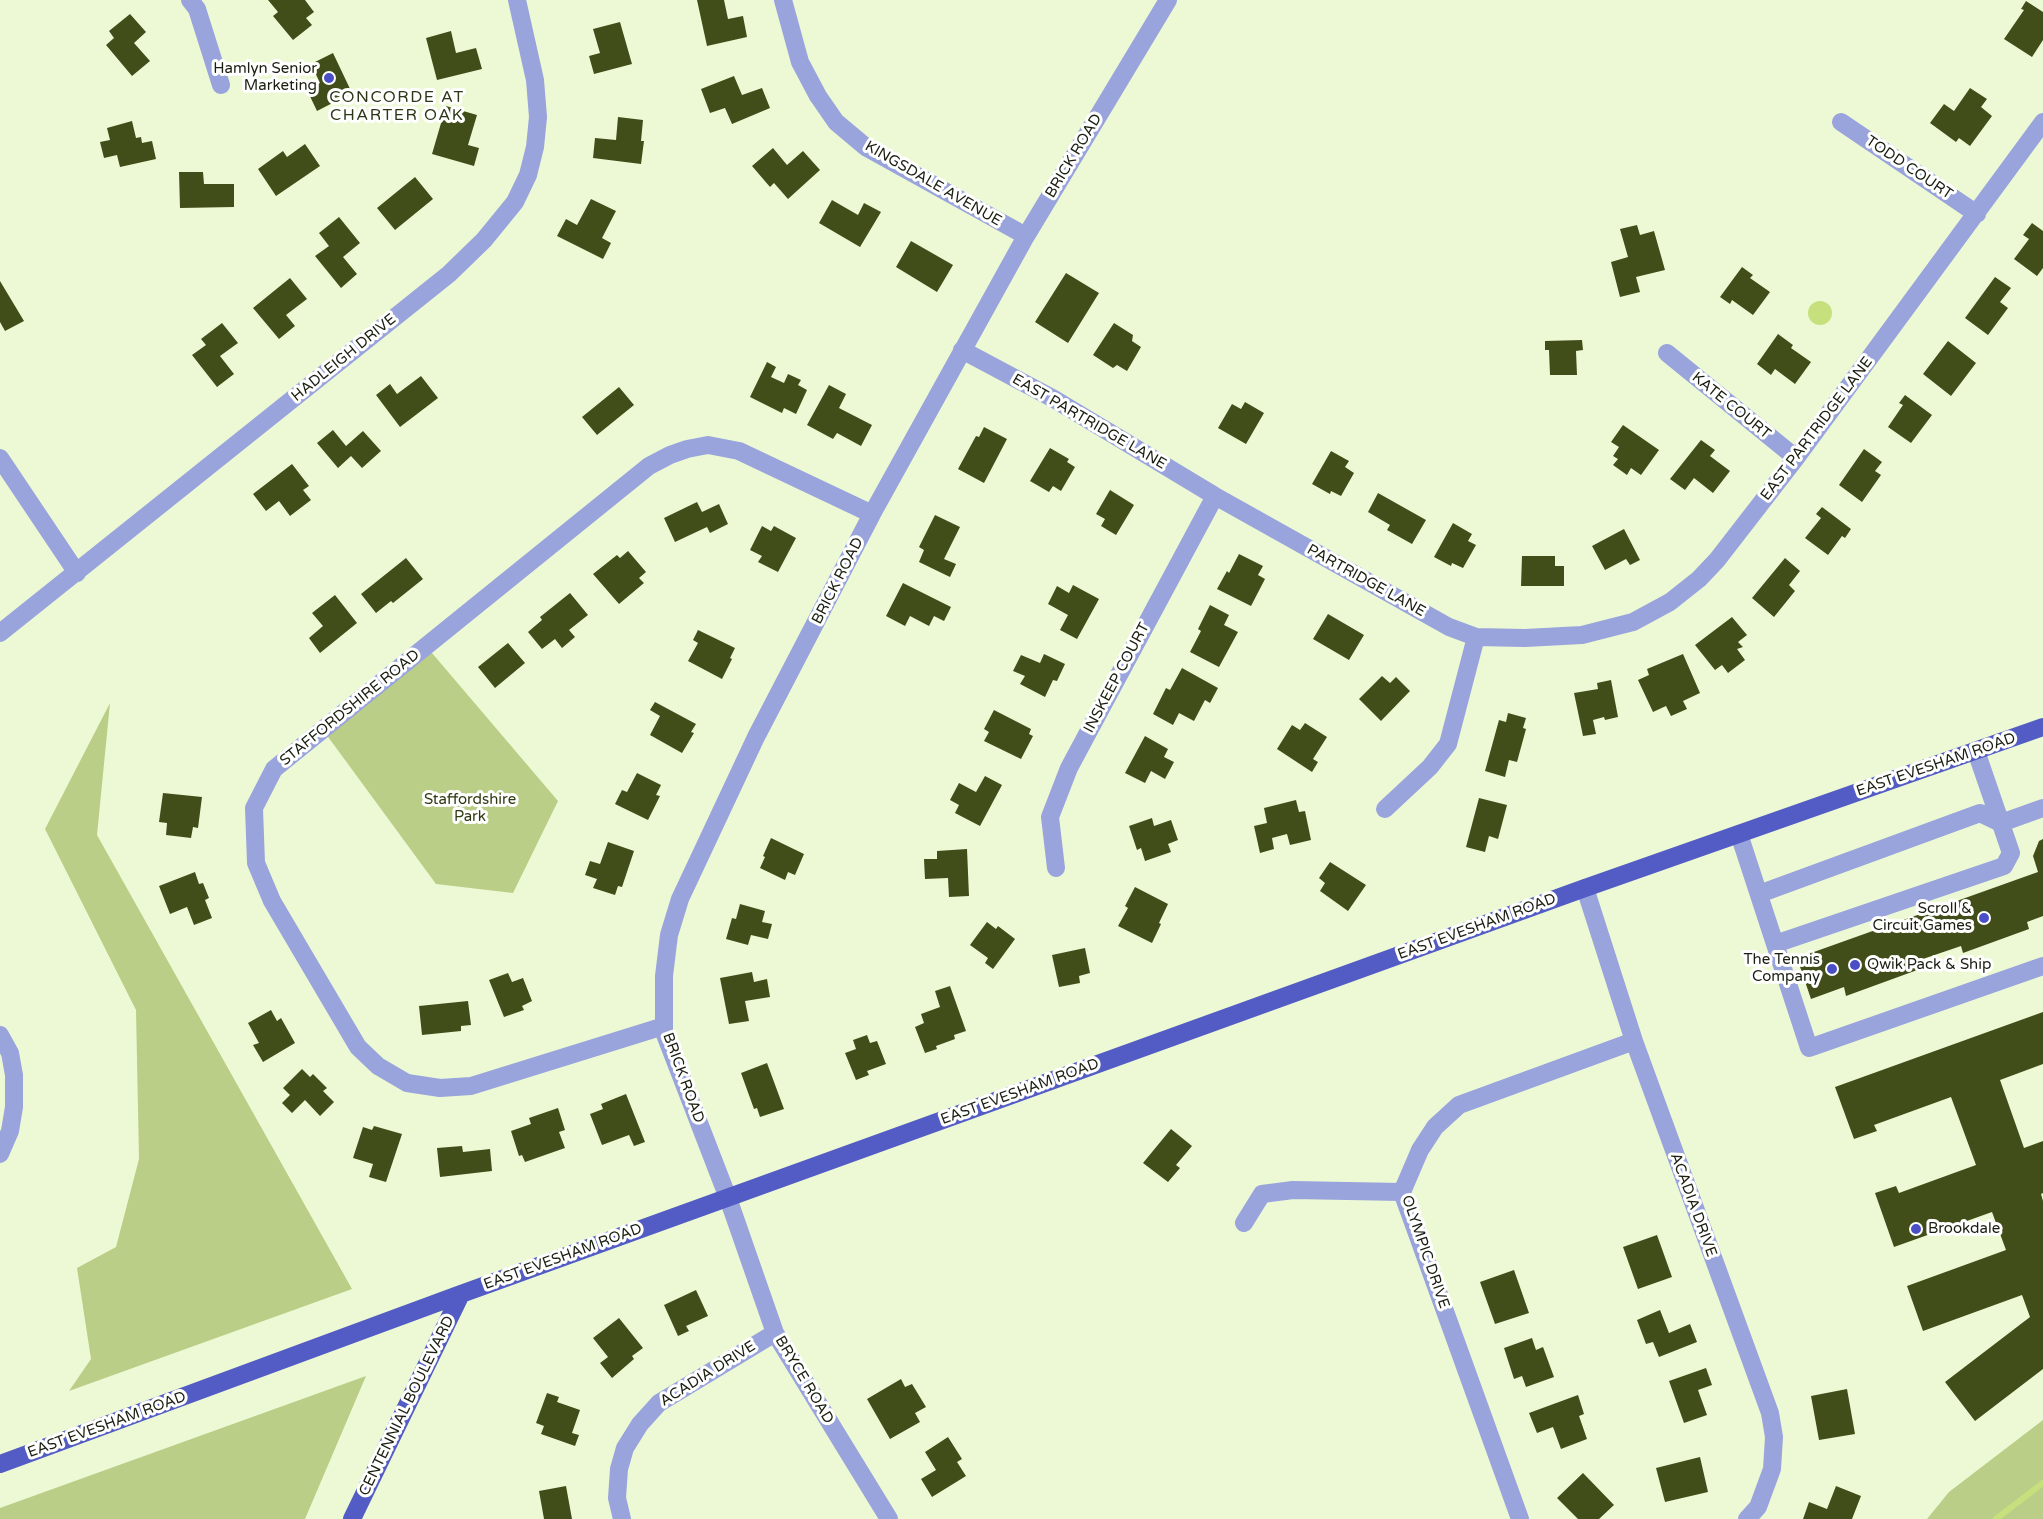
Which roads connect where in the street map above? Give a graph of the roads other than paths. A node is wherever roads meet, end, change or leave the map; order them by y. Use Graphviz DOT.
graph roads {
  1 [pos="190,0"];
  2 [pos="517,0"];
  3 [pos="783,0"];
  4 [pos="1168,0"];
  5 [pos="221,85"];
  6 [pos="1841,122"];
  7 [pos="2043,122"];
  8 [pos="1977,214"];
  9 [pos="1026,236"];
  10 [pos="962,350"];
  11 [pos="1667,353"];
  12 [pos="0,458"];
  13 [pos="1796,459"];
  14 [pos="1215,496"];
  15 [pos="872,514"];
  16 [pos="77,573"];
  17 [pos="0,633"];
  18 [pos="1476,637"];
  19 [pos="1525,639"];
  20 [pos="2043,727"];
  21 [pos="1976,751"];
  22 [pos="2043,807"];
  23 [pos="1385,809"];
  24 [pos="2001,823"];
  25 [pos="1739,834"];
  26 [pos="1056,868"];
  27 [pos="1585,888"];
  28 [pos="1759,894"];
  29 [pos="1775,944"];
  30 [pos="2043,966"];
  31 [pos="663,1026"];
  32 [pos="0,1035"];
  33 [pos="1634,1041"];
  34 [pos="0,1154"];
  35 [pos="1402,1192"];
  36 [pos="728,1198"];
  37 [pos="1244,1223"];
  38 [pos="461,1294"];
  39 [pos="775,1333"];
  40 [pos="0,1464"];
  41 [pos="352,1519"];
  42 [pos="622,1519"];
  43 [pos="889,1519"];
  44 [pos="1520,1519"];
  45 [pos="1747,1519"];
  1 -- 5 [label="street"];
  2 -- 16 [label="street, HADLEIGH DRIVE"];
  3 -- 9 [label="street, KINGSDALE AVENUE"];
  4 -- 9 [label="street, BRICK ROAD"];
  6 -- 8 [label="street, TODD COURT"];
  7 -- 8 [label="street, EAST PARTRIDGE LANE"];
  8 -- 13 [label="street, EAST PARTRIDGE LANE"];
  9 -- 10 [label="street, BRICK ROAD"];
  10 -- 14 [label="street, EAST PARTRIDGE LANE"];
  10 -- 15 [label="street, BRICK ROAD"];
  11 -- 13 [label="street, KATE COURT"];
  12 -- 16 [label="street"];
  13 -- 19 [label="street, EAST PARTRIDGE LANE"];
  14 -- 18 [label="street, PARTRIDGE LANE"];
  14 -- 26 [label="street, INSKEEP COURT"];
  15 -- 31 [label="street, BRICK ROAD"];
  15 -- 31 [label="street, STAFFORDSHIRE ROAD"];
  16 -- 17 [label="street, HADLEIGH DRIVE"];
  18 -- 19 [label="street, PARTRIDGE LANE"];
  18 -- 23 [label="street"];
  20 -- 21 [label="main road, EAST EVESHAM ROAD"];
  21 -- 24 [label="street"];
  21 -- 25 [label="main road, EAST EVESHAM ROAD"];
  22 -- 24 [label="street"];
  24 -- 28 [label="street"];
  24 -- 29 [label="street"];
  25 -- 27 [label="main road, EAST EVESHAM ROAD"];
  25 -- 28 [label="street"];
  27 -- 33 [label="street, ACADIA DRIVE"];
  27 -- 36 [label="main road, EAST EVESHAM ROAD"];
  28 -- 29 [label="street"];
  29 -- 30 [label="street"];
  31 -- 36 [label="street, BRICK ROAD"];
  32 -- 34 [label="street"];
  33 -- 35 [label="street, OLYMPIC DRIVE"];
  33 -- 45 [label="street, ACADIA DRIVE"];
  35 -- 37 [label="street"];
  35 -- 44 [label="street, OLYMPIC DRIVE"];
  36 -- 38 [label="main road, EAST EVESHAM ROAD"];
  36 -- 39 [label="street, BRYCE ROAD"];
  38 -- 40 [label="main road, EAST EVESHAM ROAD"];
  38 -- 41 [label="main road, CENTENNIAL BOULEVARD"];
  39 -- 42 [label="street, ACADIA DRIVE"];
  39 -- 43 [label="street, BRYCE ROAD"];
}
